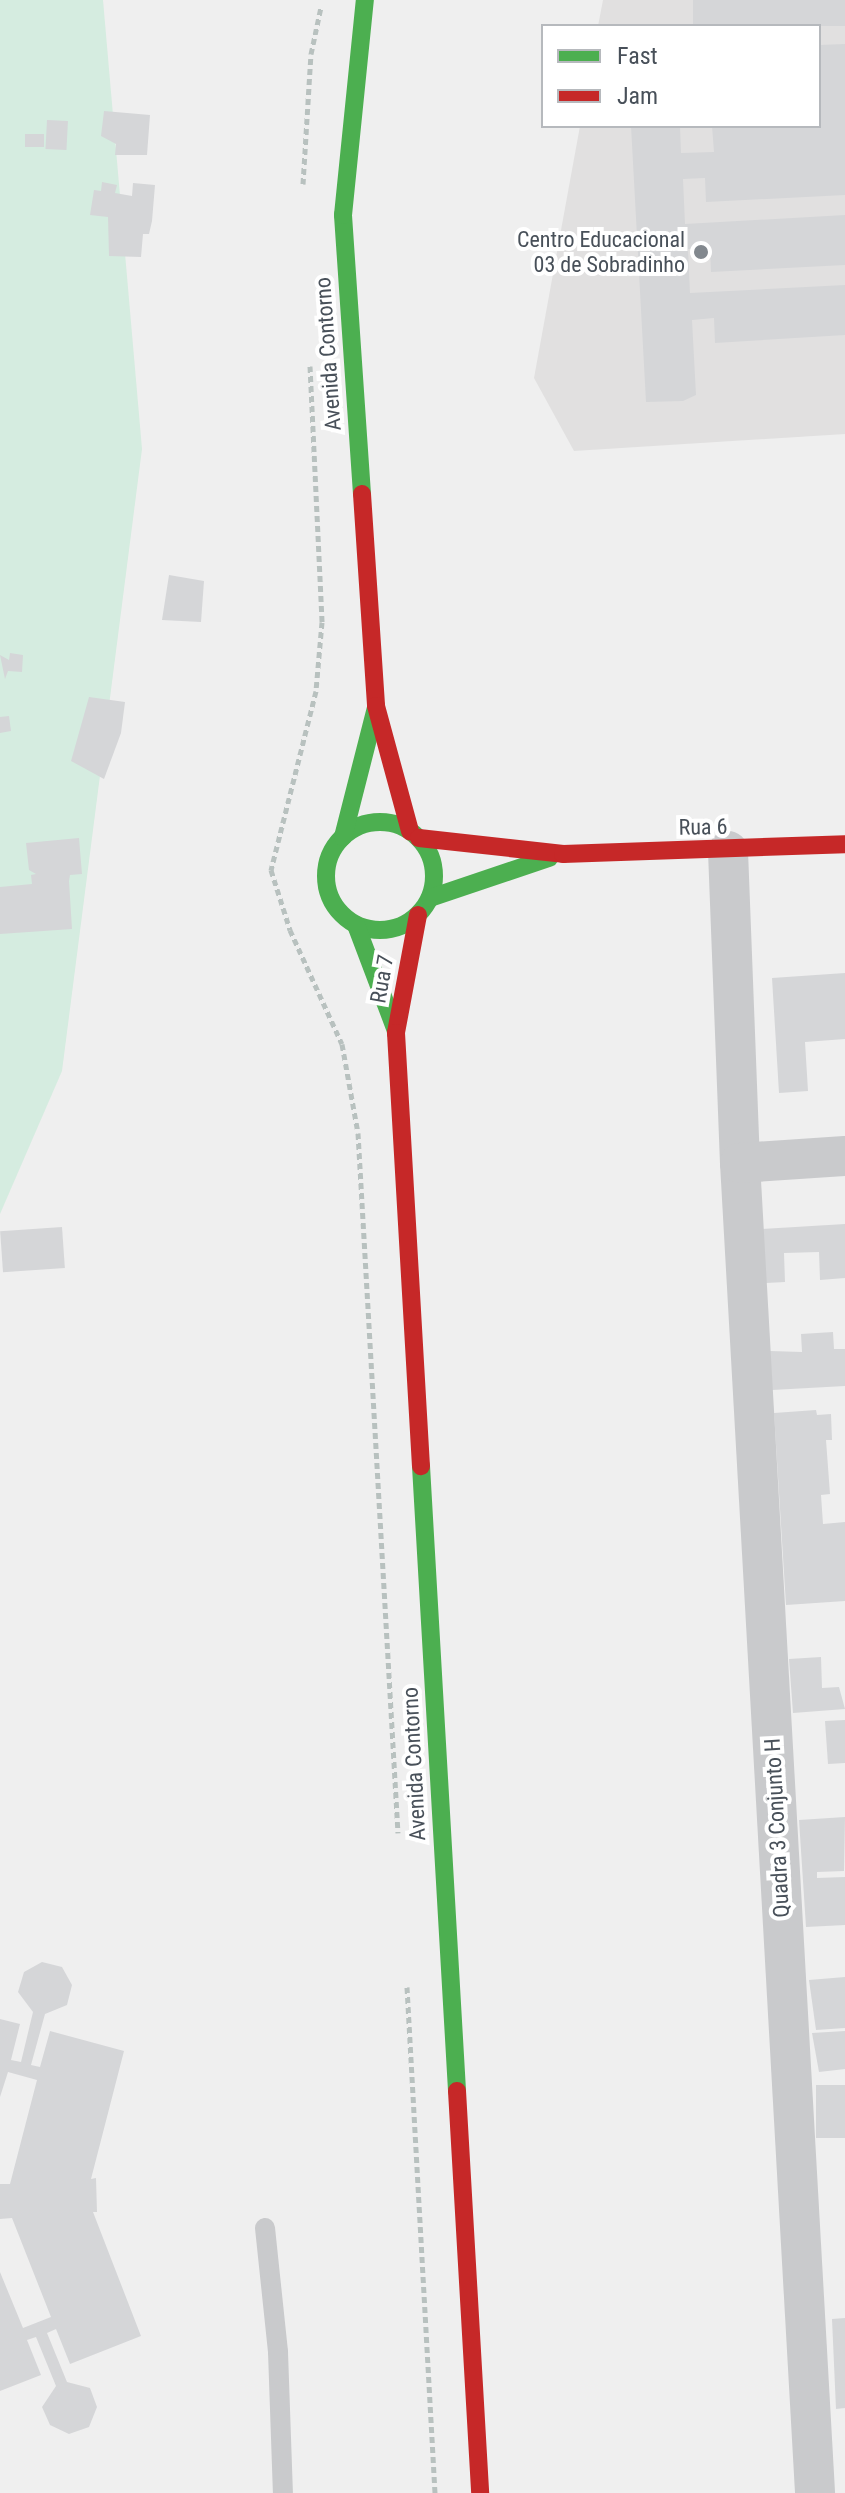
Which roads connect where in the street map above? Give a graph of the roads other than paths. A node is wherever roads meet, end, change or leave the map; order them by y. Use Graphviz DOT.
graph roads {
  1 [pos="365,0"];
  2 [pos="376,706"];
  3 [pos="415,835"];
  4 [pos="343,837"];
  5 [pos="845,844"];
  6 [pos="728,851"];
  7 [pos="563,854"];
  8 [pos="430,898"];
  9 [pos="418,915"];
  10 [pos="356,925"];
  11 [pos="396,1033"];
  12 [pos="845,1156"];
  13 [pos="740,1163"];
  14 [pos="265,2228"];
  15 [pos="283,2493"];
  16 [pos="480,2493"];
  17 [pos="815,2493"];
  1 -- 2 [label="main road, Avenida Contorno"];
  2 -- 3 [label="main road, Avenida Contorno"];
  2 -- 4 [label="main road, Avenida Contorno"];
  3 -- 4 [label="main road"];
  3 -- 7 [label="main road, Rua 6"];
  3 -- 8 [label="main road"];
  4 -- 10 [label="main road"];
  5 -- 6 [label="main road, Rua 6"];
  6 -- 7 [label="main road, Rua 6"];
  6 -- 13 [label="street, Quadra 3 Conjunto H"];
  7 -- 8 [label="main road, Rua 6"];
  8 -- 9 [label="main road"];
  9 -- 10 [label="main road"];
  9 -- 11 [label="main road, Rua 7"];
  10 -- 11 [label="main road, Rua 7"];
  11 -- 16 [label="main road, Avenida Contorno"];
  12 -- 13 [label="street"];
  13 -- 17 [label="street, Quadra 3 Conjunto H"];
  14 -- 15 [label="lane"];
}
